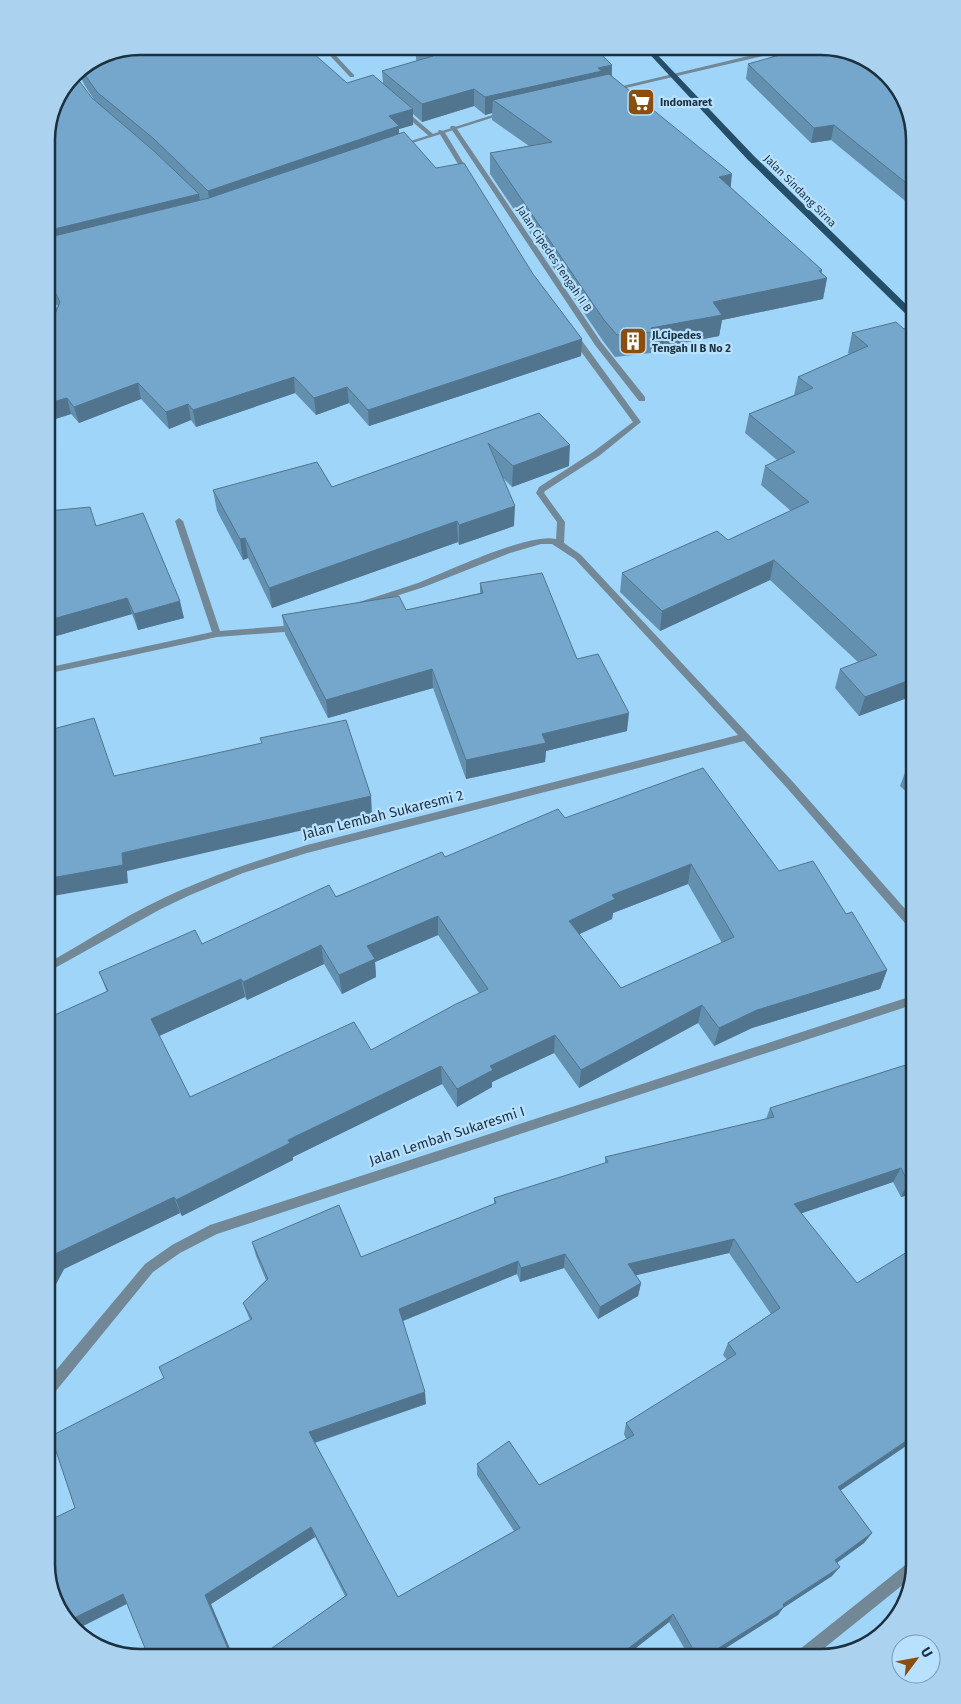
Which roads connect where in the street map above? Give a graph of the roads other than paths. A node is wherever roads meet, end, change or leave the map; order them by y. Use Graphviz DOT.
graph roads {
  1 [pos="332,55"];
  2 [pos="653,55"];
  3 [pos="760,55"];
  4 [pos="352,76"];
  5 [pos="673,76"];
  6 [pos="606,91"];
  7 [pos="396,105"];
  8 [pos="509,112"];
  9 [pos="453,127"];
  10 [pos="441,131"];
  11 [pos="431,135"];
  12 [pos="394,147"];
  13 [pos="472,181"];
  14 [pos="906,310"];
  15 [pos="55,311"];
  16 [pos="55,328"];
  17 [pos="567,328"];
  18 [pos="642,399"];
  19 [pos="179,522"];
  20 [pos="560,544"];
  21 [pos="352,607"];
  22 [pos="308,622"];
  23 [pos="218,634"];
  24 [pos="55,669"];
  25 [pos="746,737"];
  26 [pos="906,917"];
  27 [pos="55,964"];
  28 [pos="906,1002"];
  29 [pos="55,1381"];
  30 [pos="905,1574"];
  31 [pos="811,1649"];
  1 -- 4 [label="street"];
  2 -- 5 [label="main road, Jalan Sindang Sirna"];
  3 -- 5 [label="street"];
  5 -- 6 [label="street"];
  5 -- 14 [label="main road, Jalan Sindang Sirna"];
  7 -- 11 [label="street"];
  8 -- 9 [label="street"];
  9 -- 10 [label="street"];
  9 -- 18 [label="street, Jalan Cipedes Tengah II B"];
  10 -- 11 [label="street"];
  10 -- 13 [label="street"];
  11 -- 12 [label="street"];
  15 -- 16 [label="street"];
  17 -- 20 [label="street"];
  19 -- 23 [label="street"];
  20 -- 21 [label="street"];
  20 -- 25 [label="street"];
  22 -- 23 [label="street"];
  23 -- 24 [label="street"];
  25 -- 26 [label="street"];
  25 -- 27 [label="street, Jalan Lembah Sukaresmi 2"];
  28 -- 29 [label="street, Jalan Lembah Sukaresmi I"];
  30 -- 31 [label="street"];
}
